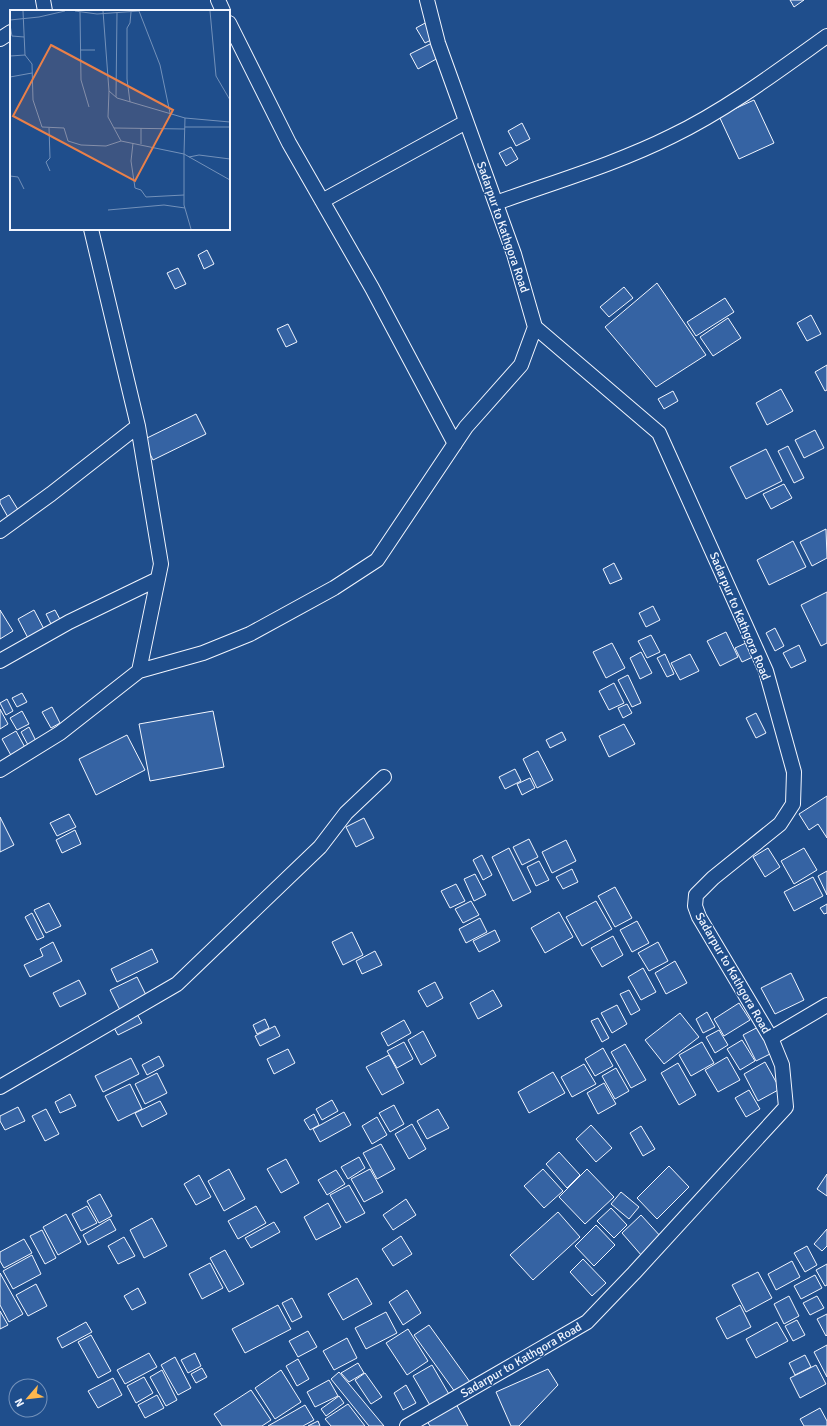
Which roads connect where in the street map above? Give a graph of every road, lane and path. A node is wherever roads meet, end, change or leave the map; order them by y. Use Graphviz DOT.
graph roads {
  1 [pos="43,0"];
  2 [pos="218,0"];
  3 [pos="427,0"];
  4 [pos="45,10"];
  5 [pos="223,10"];
  6 [pos="230,25"];
  7 [pos="10,33"];
  8 [pos="827,36"];
  9 [pos="0,39"];
  10 [pos="466,122"];
  11 [pos="322,200"];
  12 [pos="496,203"];
  13 [pos="91,230"];
  14 [pos="534,327"];
  15 [pos="138,426"];
  16 [pos="455,444"];
  17 [pos="0,531"];
  18 [pos="158,579"];
  19 [pos="0,661"];
  20 [pos="139,671"];
  21 [pos="0,770"];
  22 [pos="384,777"];
  23 [pos="827,1005"];
  24 [pos="771,1038"];
  25 [pos="0,1087"];
  26 [pos="407,1426"];
  1 -- 4 [label="street"];
  2 -- 5 [label="street"];
  3 -- 10 [label="street, Sadarpur to Kathgora Road"];
  6 -- 11 [label="street"];
  7 -- 9 [label="street"];
  8 -- 12 [label="street"];
  10 -- 11 [label="street"];
  10 -- 12 [label="street, Sadarpur to Kathgora Road"];
  11 -- 16 [label="street"];
  12 -- 14 [label="street, Sadarpur to Kathgora Road"];
  13 -- 15 [label="street"];
  14 -- 16 [label="street"];
  14 -- 24 [label="street, Sadarpur to Kathgora Road"];
  15 -- 17 [label="street"];
  15 -- 18 [label="street"];
  16 -- 20 [label="street"];
  18 -- 19 [label="street"];
  18 -- 20 [label="street"];
  20 -- 21 [label="street"];
  22 -- 25 [label="street"];
  23 -- 24 [label="street"];
  24 -- 26 [label="street, Sadarpur to Kathgora Road"];
}
